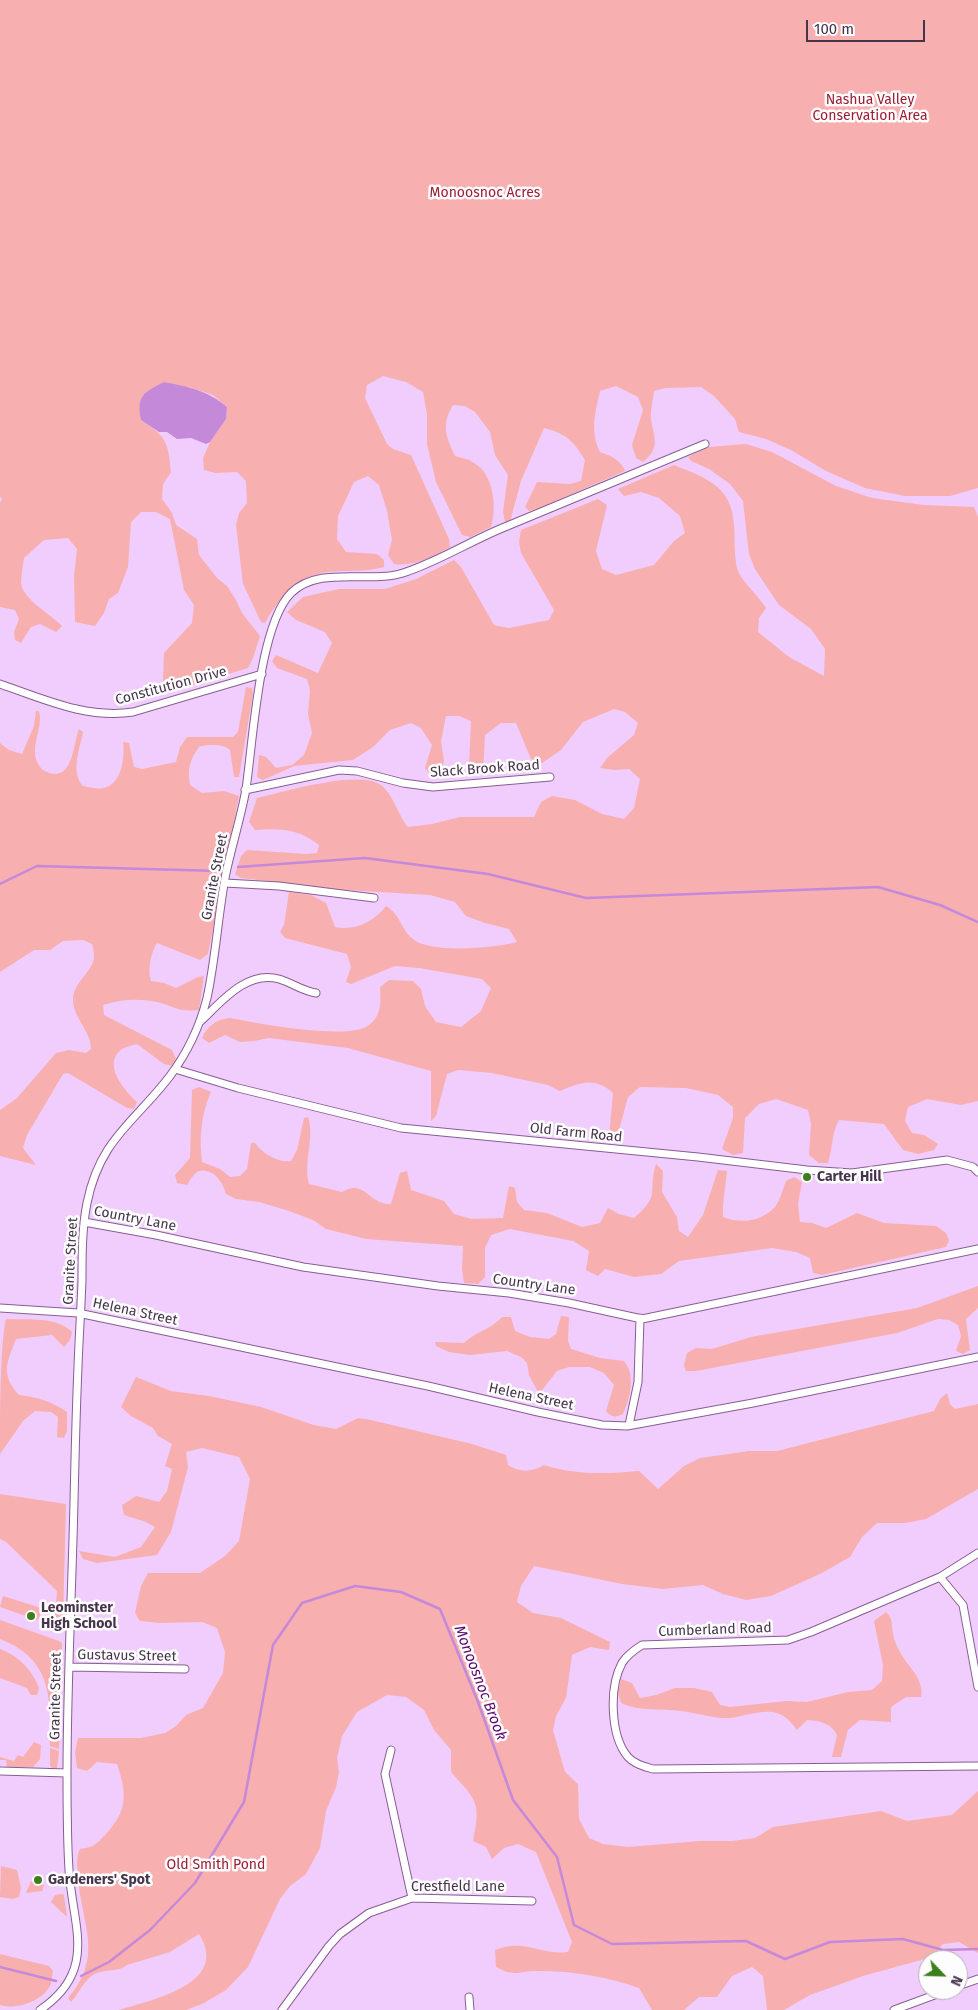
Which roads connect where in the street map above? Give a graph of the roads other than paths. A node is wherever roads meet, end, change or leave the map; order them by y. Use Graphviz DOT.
graph roads {
  1 [pos="705,444"];
  2 [pos="262,674"];
  3 [pos="0,684"];
  4 [pos="550,777"];
  5 [pos="245,790"];
  6 [pos="225,882"];
  7 [pos="374,898"];
  8 [pos="316,993"];
  9 [pos="199,1024"];
  10 [pos="175,1068"];
  11 [pos="978,1172"];
  12 [pos="84,1222"];
  13 [pos="978,1249"];
  14 [pos="0,1308"];
  15 [pos="81,1313"];
  16 [pos="640,1318"];
  17 [pos="978,1357"];
  18 [pos="629,1425"];
  19 [pos="978,1553"];
  20 [pos="940,1577"];
  21 [pos="69,1667"];
  22 [pos="184,1669"];
  23 [pos="978,1687"];
  24 [pos="391,1750"];
  25 [pos="978,1766"];
  26 [pos="0,1771"];
  27 [pos="67,1773"];
  28 [pos="412,1898"];
  29 [pos="532,1900"];
  30 [pos="469,1997"];
  31 [pos="921,2000"];
  32 [pos="40,2010"];
  33 [pos="282,2010"];
  34 [pos="470,2010"];
  35 [pos="894,2010"];
  1 -- 2 [label="street, Granite Street"];
  2 -- 3 [label="street, Constitution Drive"];
  2 -- 5 [label="street, Granite Street"];
  4 -- 5 [label="street, Slack Brook Road"];
  5 -- 6 [label="street, Granite Street"];
  6 -- 7 [label="street"];
  6 -- 9 [label="street, Granite Street"];
  8 -- 9 [label="street"];
  9 -- 10 [label="street, Granite Street"];
  10 -- 11 [label="street, Old Farm Road"];
  10 -- 12 [label="street, Granite Street"];
  12 -- 15 [label="street, Granite Street"];
  12 -- 16 [label="street, Country Lane"];
  13 -- 16 [label="street, Country Lane"];
  14 -- 15 [label="street, Helena Street"];
  15 -- 18 [label="street, Helena Street"];
  15 -- 21 [label="street, Granite Street"];
  16 -- 18 [label="street"];
  17 -- 18 [label="street, Helena Street"];
  19 -- 20 [label="street, Cumberland Road"];
  20 -- 23 [label="street"];
  20 -- 25 [label="street, Cumberland Road"];
  21 -- 22 [label="street, Gustavus Street"];
  21 -- 27 [label="street, Granite Street"];
  24 -- 28 [label="street"];
  26 -- 27 [label="street"];
  27 -- 32 [label="street, Granite Street"];
  28 -- 29 [label="street, Crestfield Lane"];
  28 -- 33 [label="street, Crestfield Lane"];
  30 -- 34 [label="street"];
  31 -- 35 [label="street"];
}
